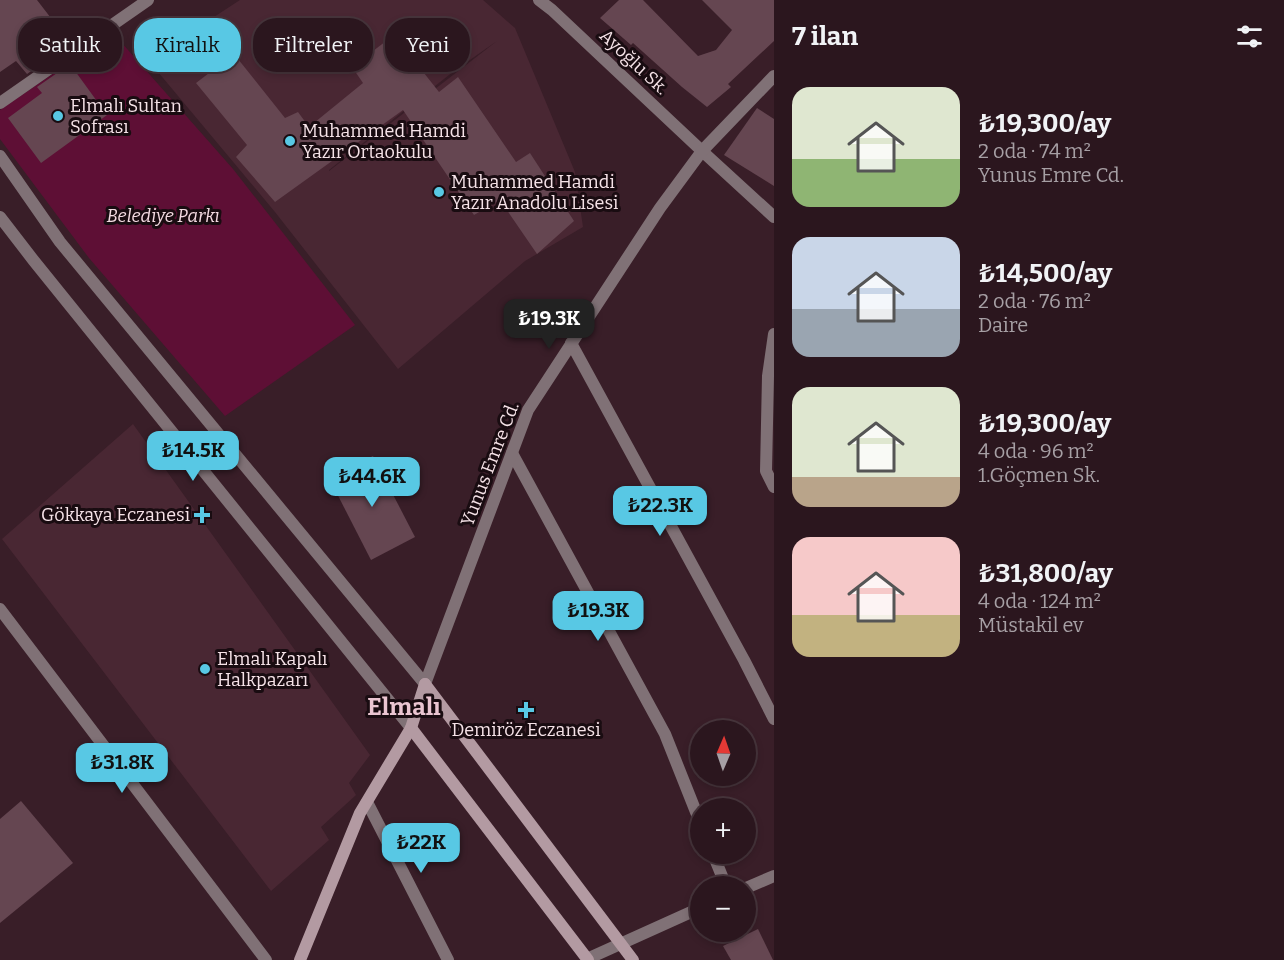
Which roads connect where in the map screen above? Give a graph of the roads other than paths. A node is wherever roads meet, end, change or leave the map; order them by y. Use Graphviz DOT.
graph roads {
  1 [pos="148,0"];
  2 [pos="539,0"];
  3 [pos="561,0"];
  4 [pos="552,10"];
  5 [pos="774,75"];
  6 [pos="0,103"];
  7 [pos="702,151"];
  8 [pos="0,156"];
  9 [pos="774,216"];
  10 [pos="0,217"];
  11 [pos="774,334"];
  12 [pos="571,343"];
  13 [pos="512,453"];
  14 [pos="774,487"];
  15 [pos="0,609"];
  16 [pos="425,684"];
  17 [pos="774,719"];
  18 [pos="411,728"];
  19 [pos="690,798"];
  20 [pos="367,802"];
  21 [pos="774,876"];
  22 [pos="756,884"];
  23 [pos="690,912"];
  24 [pos="621,943"];
  25 [pos="587,959"];
  26 [pos="266,960"];
  27 [pos="300,960"];
  28 [pos="448,960"];
  29 [pos="633,960"];
  1 -- 6 [label="street"];
  2 -- 4 [label="street, Ayoğlu Sk."];
  3 -- 4 [label="street"];
  4 -- 7 [label="street, Ayoğlu Sk."];
  5 -- 7 [label="street, Yunus Emre Cd."];
  7 -- 9 [label="street, Ayoğlu Sk."];
  7 -- 12 [label="street, Yunus Emre Cd."];
  8 -- 16 [label="street"];
  10 -- 18 [label="street"];
  11 -- 14 [label="street"];
  12 -- 13 [label="street, Yunus Emre Cd."];
  12 -- 17 [label="street"];
  13 -- 16 [label="street, Yunus Emre Cd."];
  13 -- 19 [label="street"];
  15 -- 26 [label="street"];
  16 -- 18 [label="main road"];
  16 -- 24 [label="main road"];
  18 -- 20 [label="main road"];
  18 -- 25 [label="main road"];
  20 -- 27 [label="main road"];
  20 -- 28 [label="street"];
  21 -- 22 [label="street"];
  23 -- 24 [label="street"];
  24 -- 25 [label="street"];
  24 -- 29 [label="main road"];
}
